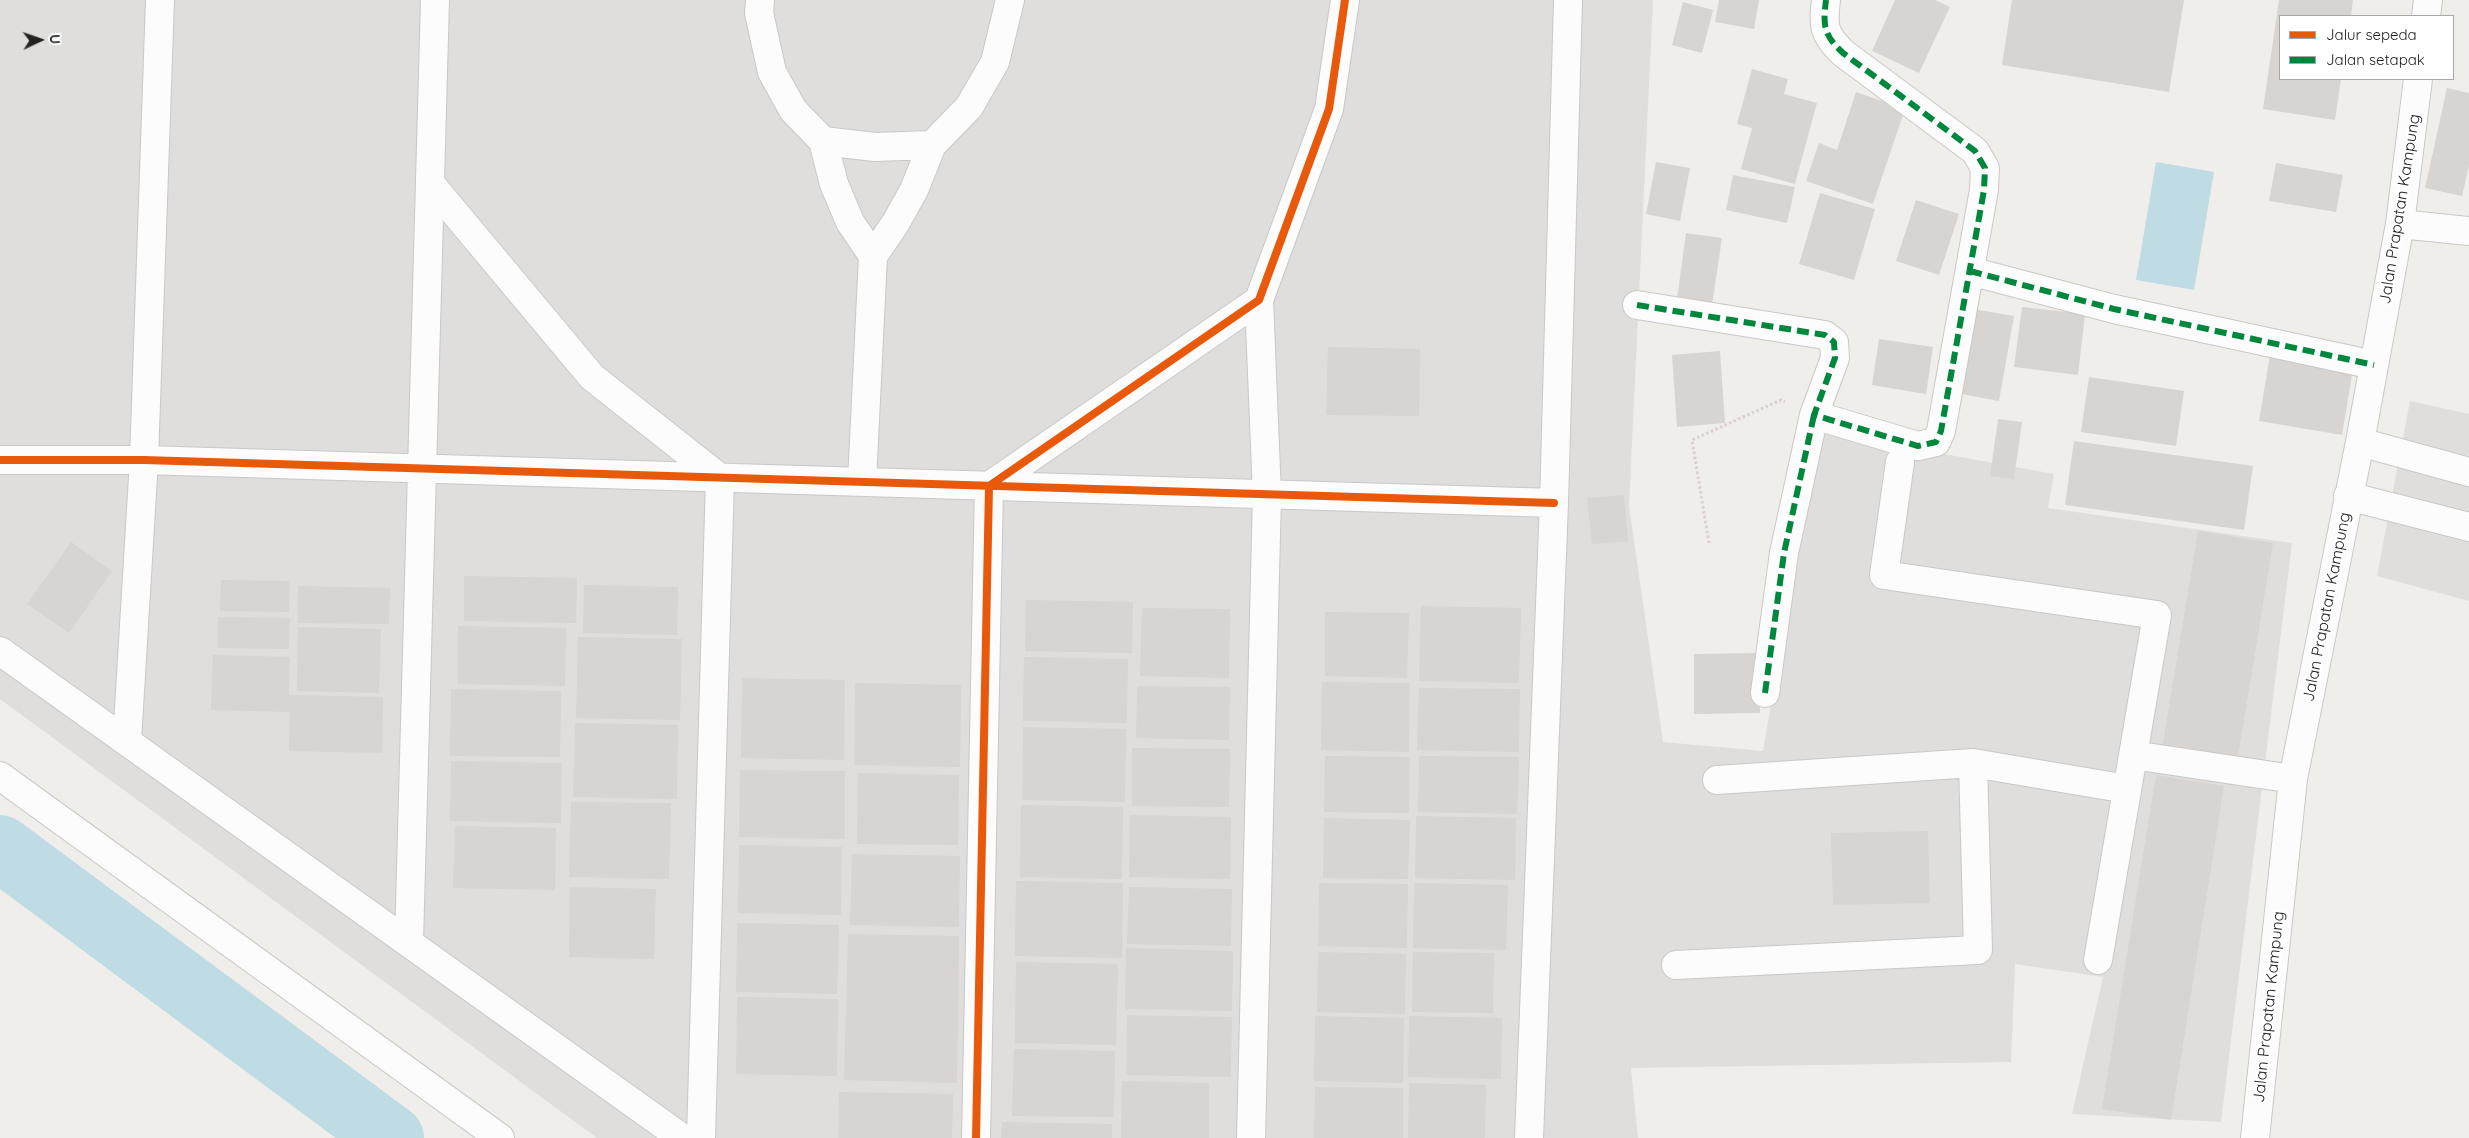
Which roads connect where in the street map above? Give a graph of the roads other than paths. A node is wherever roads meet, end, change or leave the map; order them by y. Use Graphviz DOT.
graph roads {
  1 [pos="160,0"];
  2 [pos="435,0"];
  3 [pos="760,0"];
  4 [pos="1010,0"];
  5 [pos="1345,0"];
  6 [pos="1568,0"];
  7 [pos="1826,0"];
  8 [pos="2428,0"];
  9 [pos="2426,15"];
  10 [pos="2418,80"];
  11 [pos="823,141"];
  12 [pos="932,145"];
  13 [pos="430,184"];
  14 [pos="2400,224"];
  15 [pos="2469,230"];
  16 [pos="873,256"];
  17 [pos="1970,271"];
  18 [pos="1259,300"];
  19 [pos="1636,305"];
  20 [pos="2374,365"];
  21 [pos="1814,415"];
  22 [pos="2360,442"];
  23 [pos="0,460"];
  24 [pos="144,460"];
  25 [pos="1900,462"];
  26 [pos="422,469"];
  27 [pos="2469,472"];
  28 [pos="720,478"];
  29 [pos="862,482"];
  30 [pos="989,486"];
  31 [pos="1267,495"];
  32 [pos="2348,496"];
  33 [pos="1554,503"];
  34 [pos="2469,527"];
  35 [pos="0,651"];
  36 [pos="1765,693"];
  37 [pos="127,741"];
  38 [pos="2133,754"];
  39 [pos="1973,763"];
  40 [pos="0,776"];
  41 [pos="2293,779"];
  42 [pos="1717,780"];
  43 [pos="2127,789"];
  44 [pos="409,941"];
  45 [pos="2098,960"];
  46 [pos="1676,965"];
  47 [pos="500,1138"];
  48 [pos="682,1138"];
  49 [pos="700,1138"];
  50 [pos="976,1138"];
  51 [pos="1251,1138"];
  52 [pos="1529,1138"];
  53 [pos="2255,1138"];
  1 -- 24 [label="street"];
  2 -- 13 [label="street"];
  3 -- 11 [label="street"];
  4 -- 12 [label="street"];
  5 -- 18 [label="street"];
  6 -- 33 [label="street"];
  7 -- 17 [label="street"];
  8 -- 9 [label="street"];
  10 -- 14 [label="street, Jalan Prapatan Kampung"];
  11 -- 12 [label="street"];
  11 -- 16 [label="street"];
  12 -- 16 [label="street"];
  13 -- 26 [label="street"];
  13 -- 28 [label="street"];
  14 -- 15 [label="street"];
  14 -- 20 [label="street, Jalan Prapatan Kampung"];
  16 -- 29 [label="street"];
  17 -- 20 [label="street"];
  17 -- 21 [label="street"];
  18 -- 30 [label="street"];
  18 -- 31 [label="street"];
  19 -- 21 [label="street"];
  20 -- 22 [label="street, Jalan Prapatan Kampung"];
  21 -- 36 [label="street"];
  22 -- 27 [label="street"];
  22 -- 32 [label="street, Jalan Prapatan Kampung"];
  23 -- 24 [label="street"];
  24 -- 26 [label="street"];
  24 -- 37 [label="street"];
  25 -- 38 [label="street"];
  26 -- 28 [label="street"];
  26 -- 44 [label="street"];
  28 -- 29 [label="street"];
  28 -- 49 [label="street"];
  29 -- 30 [label="street"];
  30 -- 31 [label="street"];
  30 -- 50 [label="street"];
  31 -- 33 [label="street"];
  31 -- 51 [label="street"];
  32 -- 34 [label="street"];
  32 -- 41 [label="street, Jalan Prapatan Kampung"];
  33 -- 52 [label="street"];
  35 -- 37 [label="street"];
  37 -- 44 [label="street"];
  38 -- 41 [label="street"];
  38 -- 43 [label="street"];
  39 -- 42 [label="street"];
  39 -- 43 [label="street"];
  39 -- 46 [label="street"];
  40 -- 47 [label="street"];
  41 -- 53 [label="street, Jalan Prapatan Kampung"];
  43 -- 45 [label="street"];
  44 -- 48 [label="street"];
}
